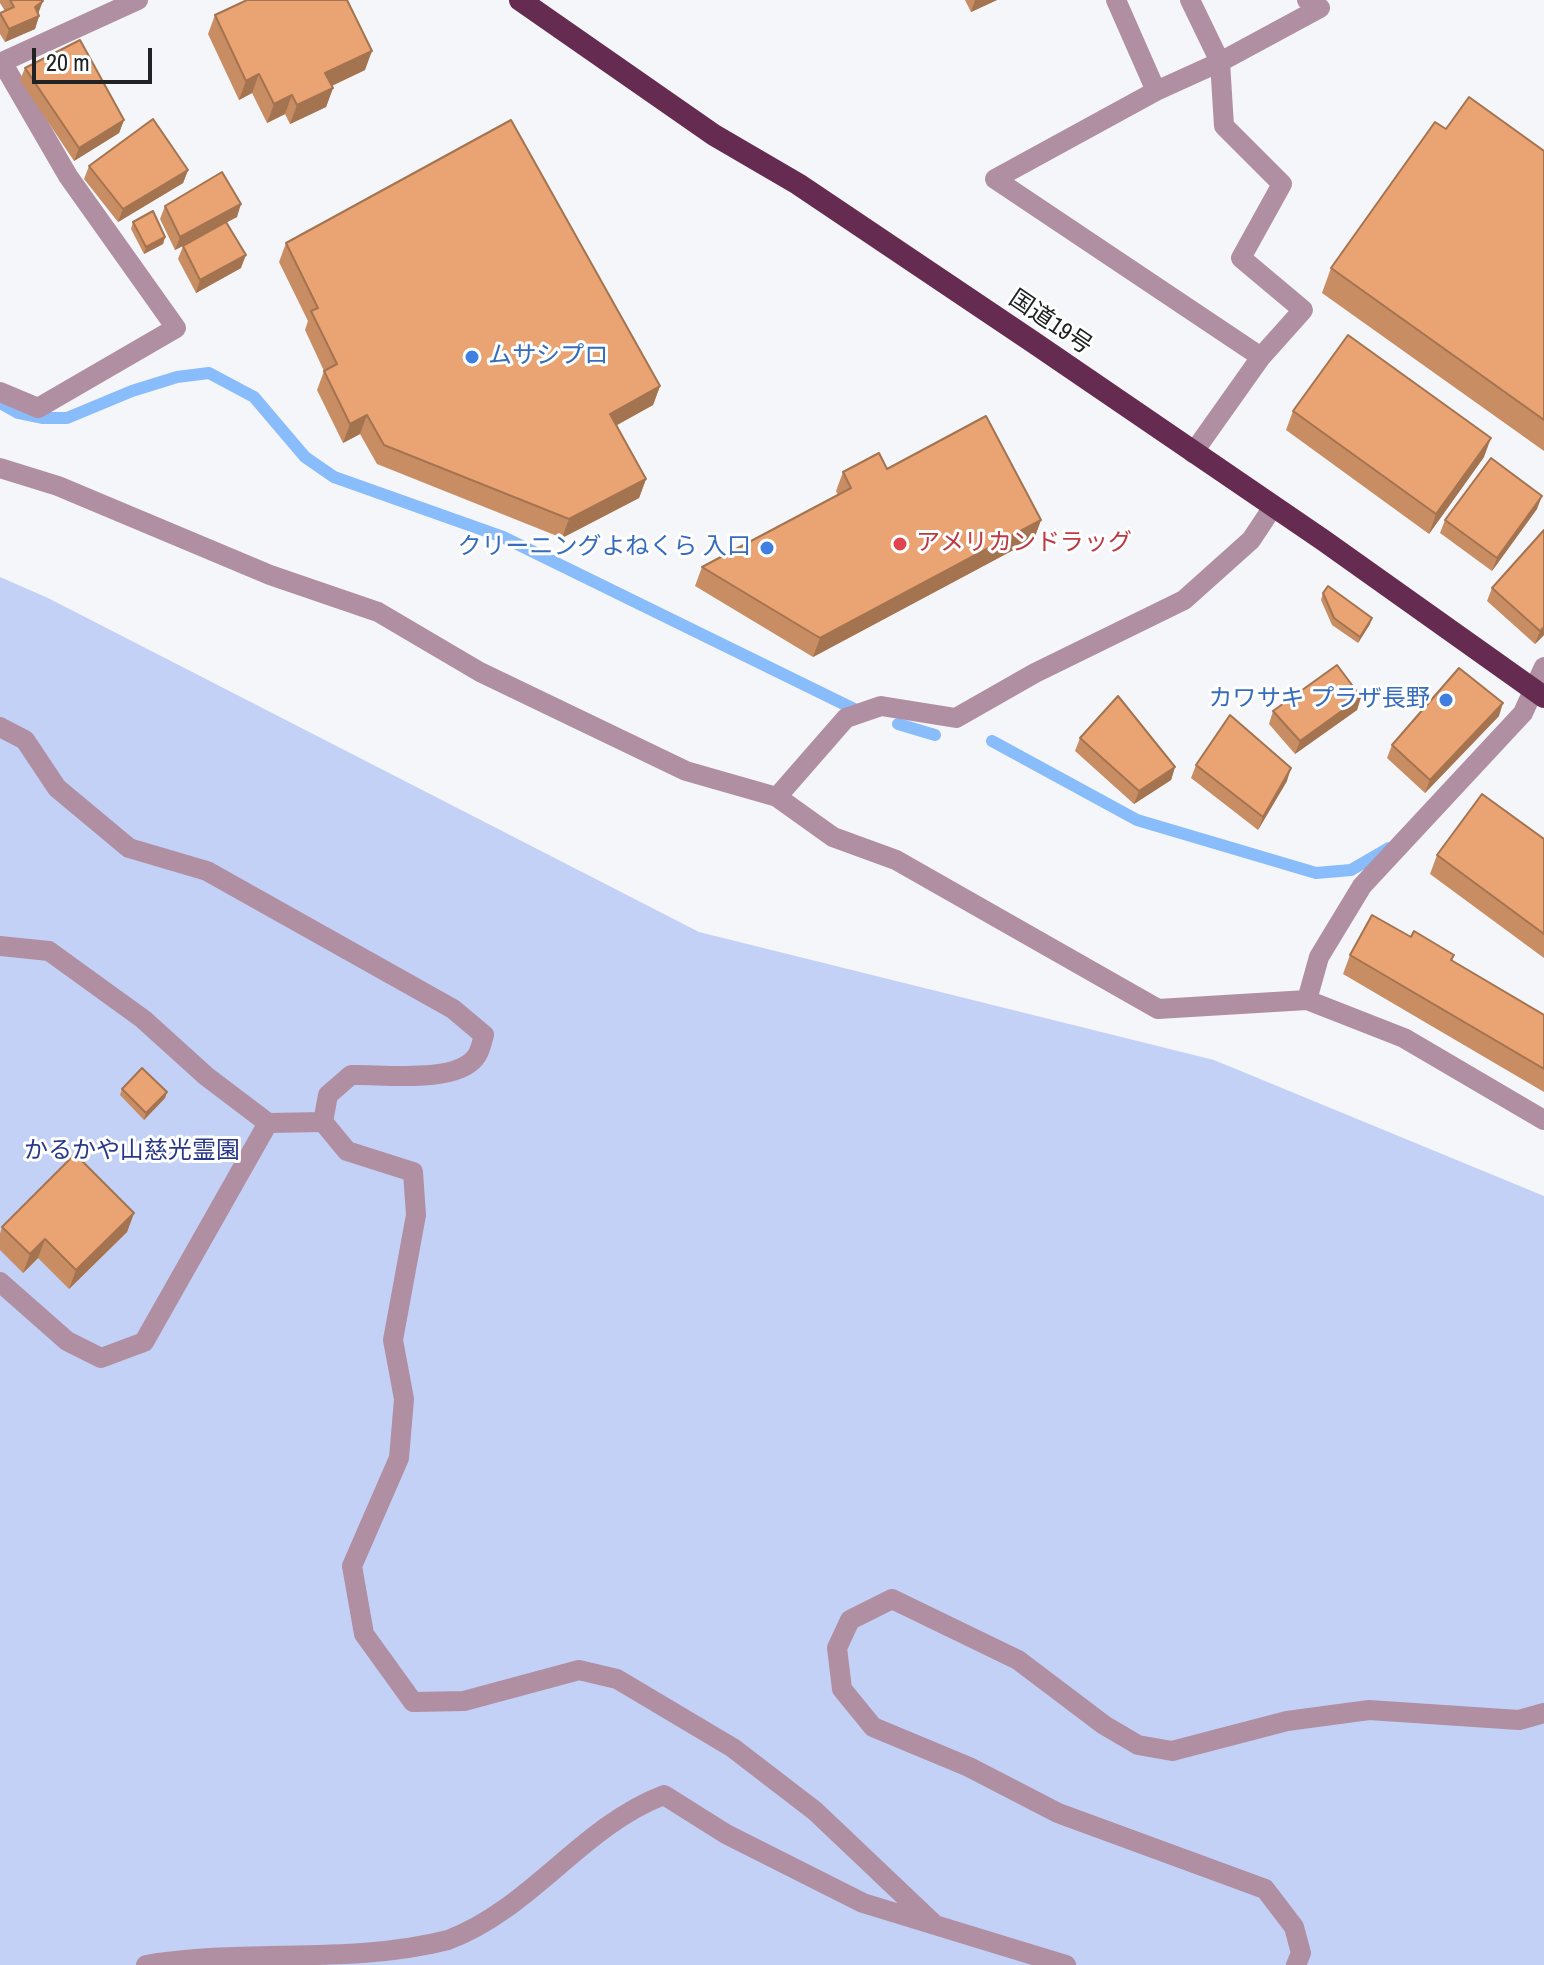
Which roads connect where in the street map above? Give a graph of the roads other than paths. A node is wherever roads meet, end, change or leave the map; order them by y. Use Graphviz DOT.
graph roads {
  1 [pos="138,0"];
  2 [pos="520,0"];
  3 [pos="1116,0"];
  4 [pos="1190,0"];
  5 [pos="1307,0"];
  6 [pos="1220,62"];
  7 [pos="1,63"];
  8 [pos="1156,91"];
  9 [pos="1261,357"];
  10 [pos="0,392"];
  11 [pos="1193,453"];
  12 [pos="0,468"];
  13 [pos="1273,507"];
  14 [pos="1544,667"];
  15 [pos="1538,693"];
  16 [pos="0,727"];
  17 [pos="777,797"];
  18 [pos="0,946"];
  19 [pos="1307,1000"];
  20 [pos="1544,1120"];
  21 [pos="323,1122"];
  22 [pos="268,1123"];
  23 [pos="0,1282"];
  24 [pos="1544,1713"];
  25 [pos="933,1923"];
  26 [pos="146,1965"];
  27 [pos="1066,1965"];
  28 [pos="1296,1965"];
  1 -- 7 [label="street"];
  2 -- 11 [label="highway, 国道19号"];
  3 -- 8 [label="street"];
  4 -- 6 [label="street"];
  5 -- 6 [label="street"];
  6 -- 8 [label="street"];
  6 -- 9 [label="street"];
  7 -- 10 [label="street"];
  8 -- 9 [label="street"];
  9 -- 11 [label="street"];
  11 -- 13 [label="highway, 国道19号"];
  12 -- 17 [label="street"];
  13 -- 15 [label="highway, 国道19号"];
  13 -- 17 [label="street"];
  14 -- 15 [label="street"];
  15 -- 19 [label="street"];
  16 -- 21 [label="street"];
  17 -- 19 [label="street"];
  18 -- 22 [label="street"];
  19 -- 20 [label="street"];
  21 -- 22 [label="street"];
  21 -- 25 [label="street"];
  22 -- 23 [label="street"];
  24 -- 28 [label="street"];
  25 -- 26 [label="street"];
  25 -- 27 [label="street"];
}
